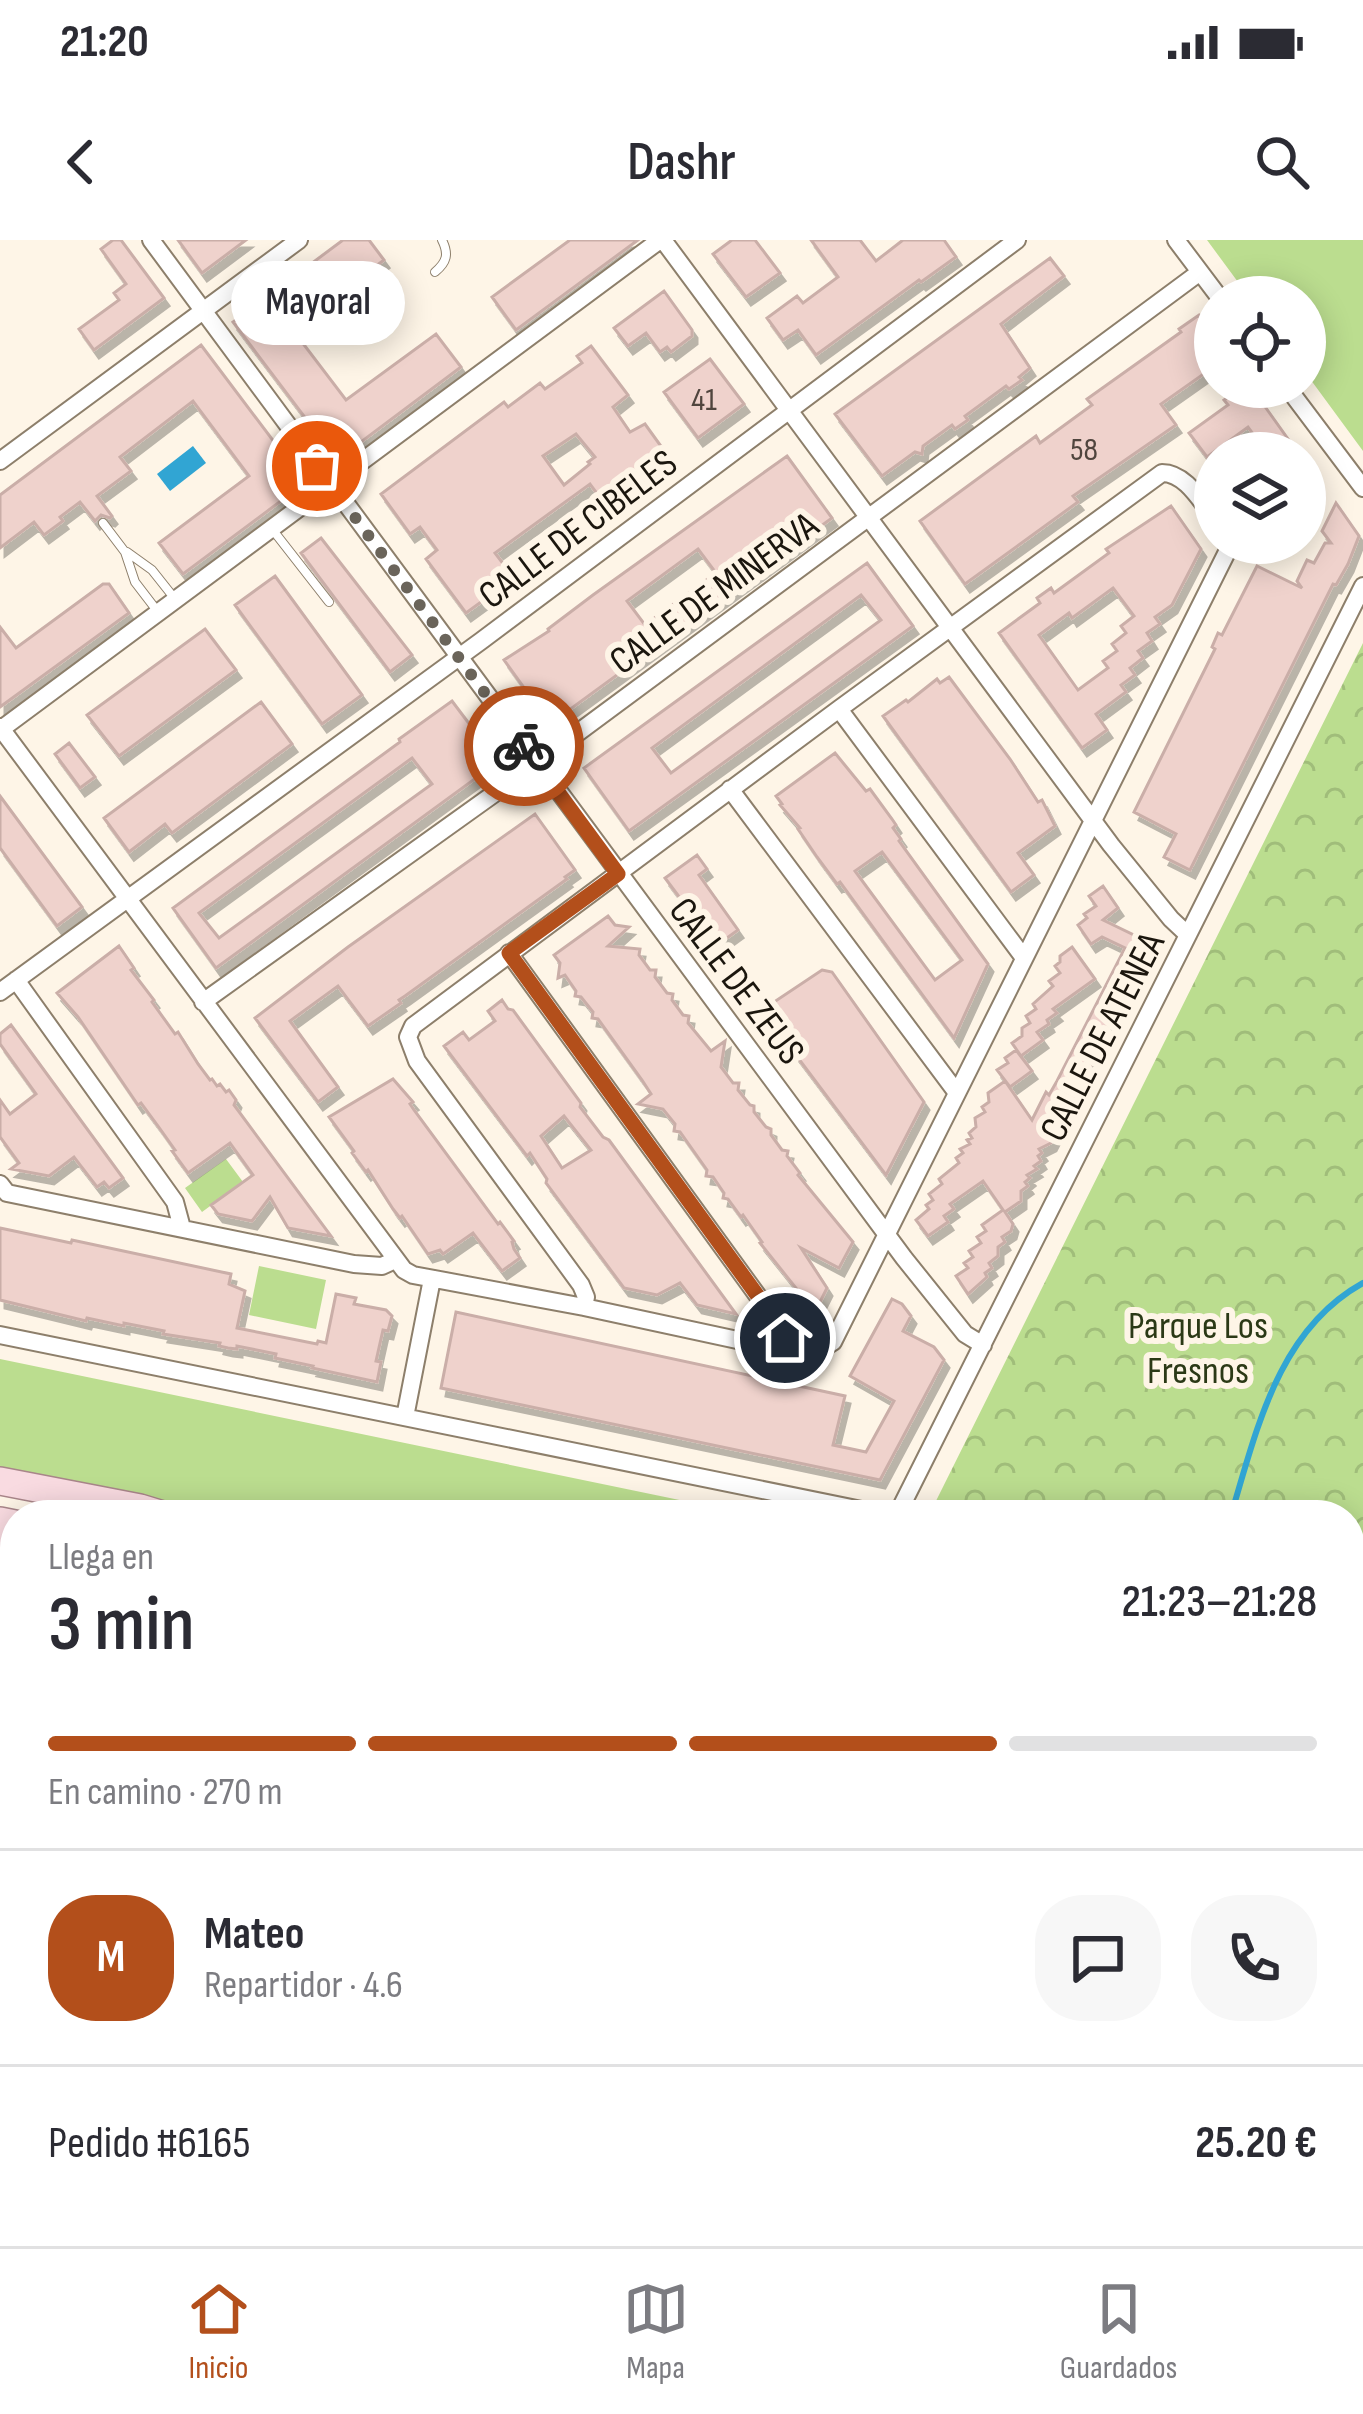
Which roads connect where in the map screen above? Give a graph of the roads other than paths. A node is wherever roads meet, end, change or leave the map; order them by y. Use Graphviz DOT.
graph roads {
  1 [pos="151,240"];
  2 [pos="299,240"];
  3 [pos="442,240"];
  4 [pos="661,240"];
  5 [pos="1017,240"];
  6 [pos="1176,240"];
  7 [pos="435,272"];
  8 [pos="1200,272"];
  9 [pos="1203,276"];
  10 [pos="203,310"];
  11 [pos="1303,408"];
  12 [pos="789,411"];
  13 [pos="0,461"];
  14 [pos="332,484"];
  15 [pos="1363,488"];
  16 [pos="1194,493"];
  17 [pos="869,518"];
  18 [pos="104,523"];
  19 [pos="271,528"];
  20 [pos="125,552"];
  21 [pos="1221,564"];
  22 [pos="1363,586"];
  23 [pos="175,599"];
  24 [pos="329,602"];
  25 [pos="158,612"];
  26 [pos="950,627"];
  27 [pos="460,656"];
  28 [pos="839,709"];
  29 [pos="0,728"];
  30 [pos="537,763"];
  31 [pos="730,789"];
  32 [pos="1094,822"];
  33 [pos="618,874"];
  34 [pos="126,898"];
  35 [pos="1188,934"];
  36 [pos="509,953"];
  37 [pos="1024,958"];
  38 [pos="16,980"];
  39 [pos="0,992"];
  40 [pos="203,1002"];
  41 [pos="957,1094"];
  42 [pos="0,1184"];
  43 [pos="182,1228"];
  44 [pos="887,1234"];
  45 [pos="395,1260"];
  46 [pos="432,1279"];
  47 [pos="584,1307"];
  48 [pos="0,1335"];
  49 [pos="982,1345"];
  50 [pos="784,1351"];
  51 [pos="405,1417"];
  52 [pos="0,1481"];
  53 [pos="0,1494"];
  54 [pos="29,1500"];
  55 [pos="99,1500"];
  56 [pos="812,1500"];
  57 [pos="904,1500"];
  1 -- 10 [label="street, CALLE DE ZEUS"];
  2 -- 10 [label="street"];
  3 -- 7 [label="lane"];
  4 -- 12 [label="street"];
  4 -- 14 [label="street"];
  5 -- 12 [label="street, CALLE DE CIBELES"];
  6 -- 8 [label="street"];
  8 -- 9 [label="street"];
  8 -- 17 [label="street, CALLE DE MINERVA"];
  10 -- 13 [label="street"];
  10 -- 14 [label="street, CALLE DE ZEUS"];
  11 -- 15 [label="street"];
  12 -- 17 [label="street"];
  12 -- 27 [label="street, CALLE DE CIBELES"];
  14 -- 19 [label="street"];
  14 -- 27 [label="street, CALLE DE ZEUS"];
  16 -- 26 [label="street"];
  17 -- 26 [label="street"];
  17 -- 30 [label="street, CALLE DE MINERVA"];
  18 -- 20 [label="lane"];
  19 -- 23 [label="street"];
  19 -- 24 [label="lane"];
  20 -- 23 [label="lane"];
  20 -- 25 [label="lane"];
  21 -- 32 [label="street"];
  22 -- 35 [label="street, CALLE DE ATENEA"];
  23 -- 25 [label="street"];
  25 -- 29 [label="street"];
  26 -- 28 [label="street"];
  26 -- 32 [label="street"];
  27 -- 30 [label="street, CALLE DE ZEUS"];
  27 -- 34 [label="street, CALLE DE CIBELES"];
  28 -- 31 [label="street"];
  28 -- 37 [label="street"];
  29 -- 34 [label="street"];
  30 -- 33 [label="street, CALLE DE ZEUS"];
  30 -- 40 [label="street, CALLE DE MINERVA"];
  31 -- 33 [label="street"];
  31 -- 41 [label="street"];
  32 -- 35 [label="street"];
  32 -- 37 [label="street"];
  33 -- 36 [label="street"];
  33 -- 44 [label="street, CALLE DE ZEUS"];
  34 -- 38 [label="street, CALLE DE CIBELES"];
  34 -- 40 [label="street"];
  35 -- 49 [label="street, CALLE DE ATENEA"];
  36 -- 47 [label="street"];
  36 -- 50 [label="street"];
  37 -- 41 [label="street"];
  38 -- 39 [label="street, CALLE DE CIBELES"];
  38 -- 43 [label="street"];
  40 -- 45 [label="street"];
  41 -- 44 [label="street"];
  42 -- 43 [label="street"];
  43 -- 45 [label="street"];
  44 -- 49 [label="street, CALLE DE ZEUS"];
  44 -- 50 [label="street"];
  45 -- 46 [label="street"];
  46 -- 47 [label="street"];
  46 -- 51 [label="street"];
  47 -- 50 [label="street"];
  48 -- 51 [label="street"];
  49 -- 57 [label="street, CALLE DE ATENEA"];
  51 -- 56 [label="street"];
  52 -- 55 [label="main road"];
  53 -- 54 [label="main road"];
}
